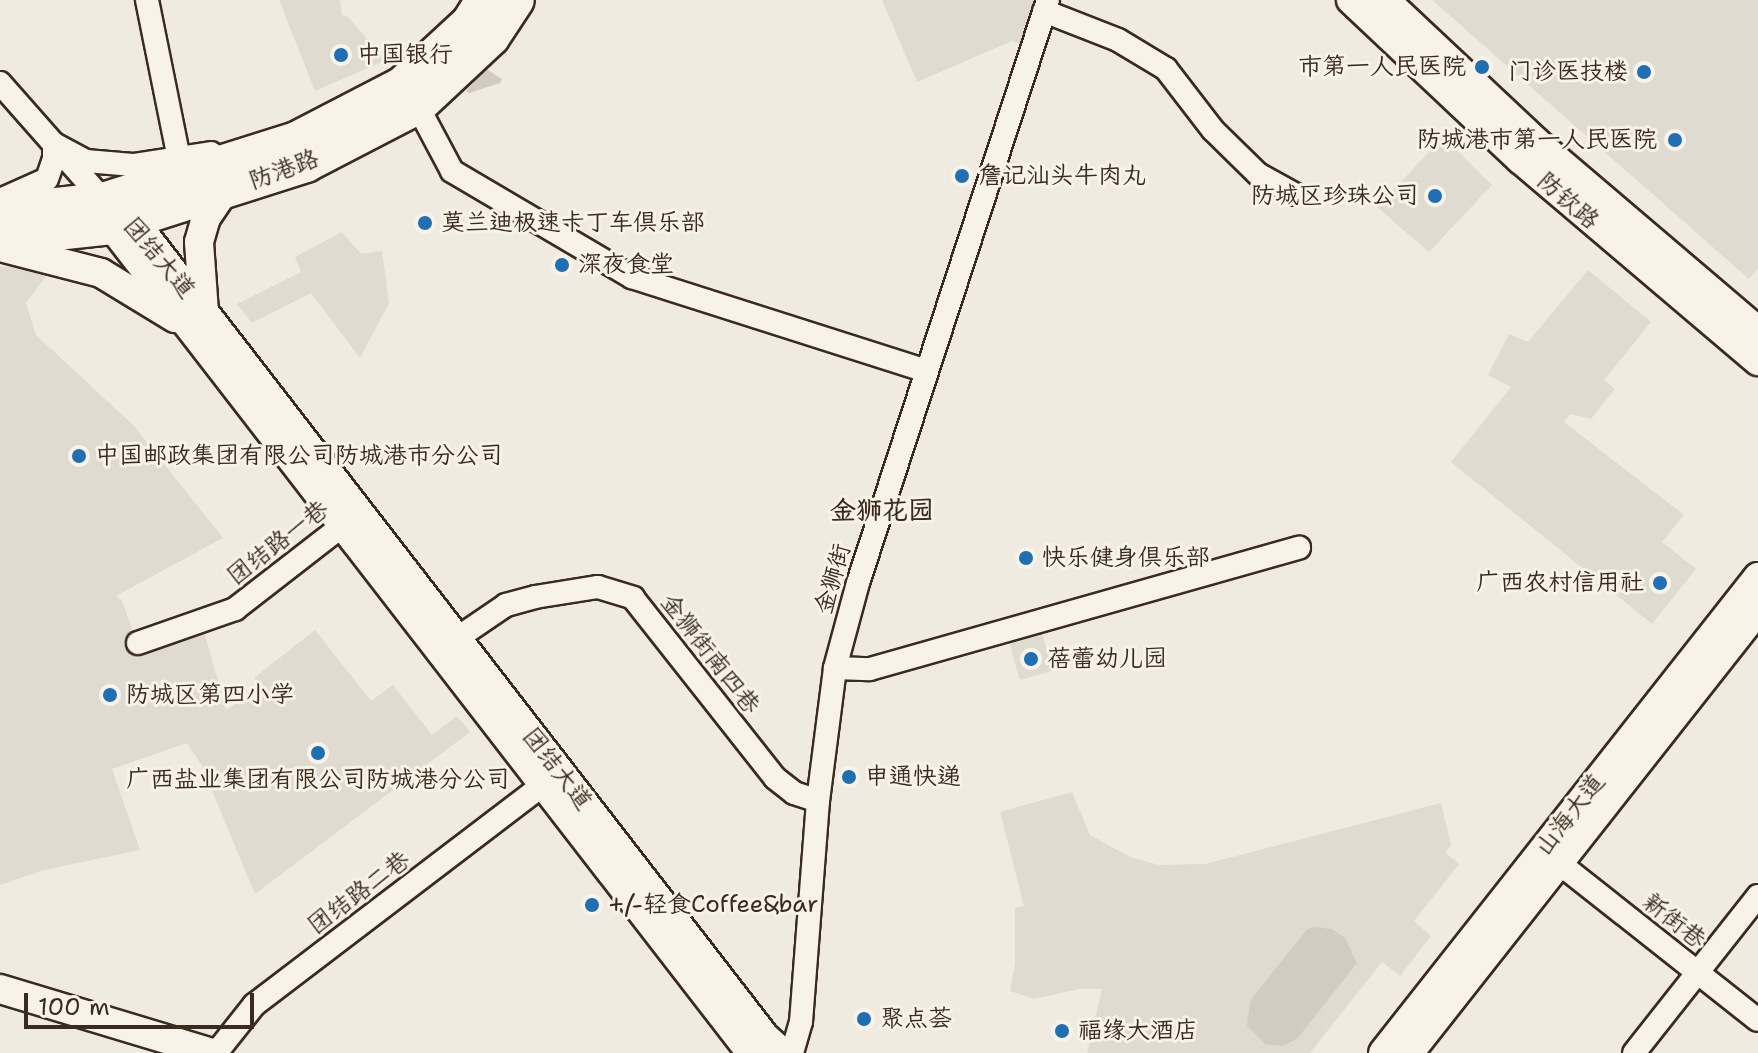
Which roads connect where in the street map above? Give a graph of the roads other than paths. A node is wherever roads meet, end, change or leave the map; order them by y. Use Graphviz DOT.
graph roads {
  1 [pos="147,0"];
  2 [pos="483,0"];
  3 [pos="517,0"];
  4 [pos="1351,0"];
  5 [pos="1385,0"];
  6 [pos="1046,6"];
  7 [pos="0,83"];
  8 [pos="418,107"];
  9 [pos="296,139"];
  10 [pos="54,144"];
  11 [pos="179,158"];
  12 [pos="224,191"];
  13 [pos="1294,194"];
  14 [pos="0,200"];
  15 [pos="0,211"];
  16 [pos="116,215"];
  17 [pos="0,239"];
  18 [pos="0,247"];
  19 [pos="196,319"];
  20 [pos="1758,331"];
  21 [pos="1758,361"];
  22 [pos="926,371"];
  23 [pos="351,519"];
  24 [pos="1299,548"];
  25 [pos="1758,577"];
  26 [pos="1758,610"];
  27 [pos="456,639"];
  28 [pos="138,643"];
  29 [pos="835,668"];
  30 [pos="543,785"];
  31 [pos="818,801"];
  32 [pos="1559,863"];
  33 [pos="1758,896"];
  34 [pos="1698,972"];
  35 [pos="0,989"];
  36 [pos="1758,1020"];
  37 [pos="726,1022"];
  38 [pos="214,1053"];
  39 [pos="732,1053"];
  40 [pos="751,1053"];
  41 [pos="783,1053"];
  42 [pos="792,1053"];
  43 [pos="1383,1053"];
  44 [pos="1409,1053"];
  45 [pos="1634,1053"];
  1 -- 11 [label="street"];
  2 -- 9 [label="highway, 防港路"];
  3 -- 8 [label="highway, 防港路"];
  4 -- 21 [label="main road, 防钦路"];
  5 -- 20 [label="main road, 防钦路"];
  6 -- 13 [label="street"];
  6 -- 22 [label="street, 金狮街"];
  7 -- 10 [label="street"];
  8 -- 12 [label="highway, 防港路"];
  8 -- 22 [label="street"];
  9 -- 11 [label="street"];
  9 -- 16 [label="highway, 防港路"];
  10 -- 11 [label="street"];
  10 -- 14 [label="street"];
  10 -- 16 [label="street"];
  12 -- 16 [label="highway, 防港路"];
  12 -- 19 [label="main road"];
  15 -- 16 [label="highway, 防港路"];
  16 -- 17 [label="highway, 防港路"];
  16 -- 19 [label="main road, 团结大道"];
  18 -- 19 [label="main road"];
  19 -- 23 [label="main road, 团结大道"];
  22 -- 29 [label="street, 金狮街"];
  23 -- 27 [label="main road, 团结大道"];
  23 -- 28 [label="street, 团结路一巷"];
  23 -- 30 [label="main road, 团结大道"];
  24 -- 29 [label="street"];
  25 -- 43 [label="main road, 山海大道"];
  26 -- 32 [label="main road, 山海大道"];
  27 -- 31 [label="street, 金狮街南四巷"];
  27 -- 41 [label="main road, 团结大道"];
  29 -- 31 [label="street, 金狮街"];
  30 -- 37 [label="main road, 团结大道"];
  30 -- 38 [label="street, 团结路二巷"];
  31 -- 42 [label="street, 金狮街"];
  32 -- 34 [label="street, 新街巷"];
  32 -- 44 [label="main road, 山海大道"];
  33 -- 34 [label="street"];
  34 -- 36 [label="street, 新街巷"];
  34 -- 45 [label="street"];
  35 -- 38 [label="main road"];
  37 -- 39 [label="main road"];
  37 -- 40 [label="main road, 团结大道"];
}
